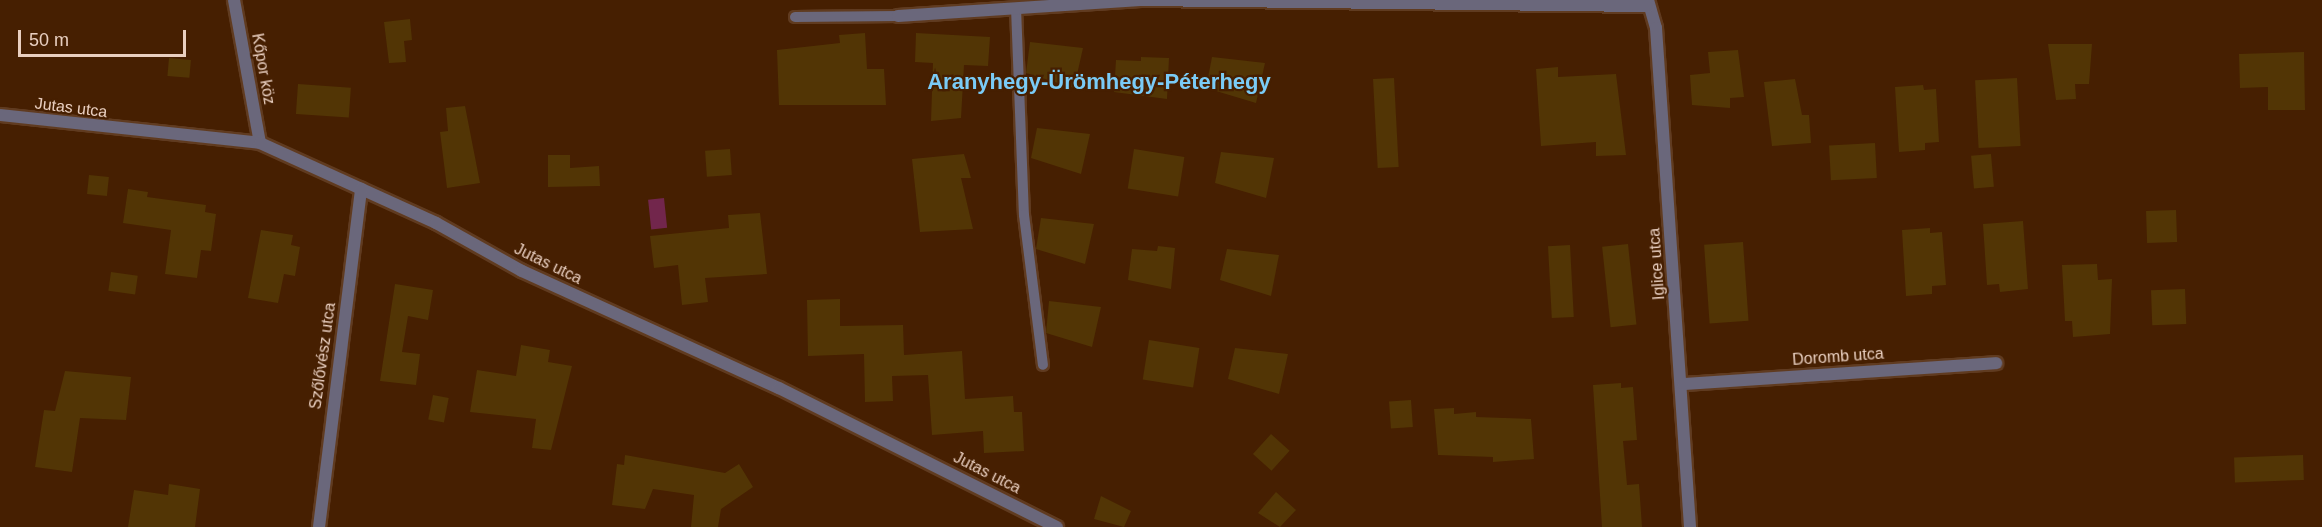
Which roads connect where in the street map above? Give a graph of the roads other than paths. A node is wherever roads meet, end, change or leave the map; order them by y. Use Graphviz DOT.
graph roads {
  1 [pos="234,0"];
  2 [pos="1140,0"];
  3 [pos="1648,3"];
  4 [pos="1016,8"];
  5 [pos="898,16"];
  6 [pos="795,17"];
  7 [pos="0,115"];
  8 [pos="260,143"];
  9 [pos="361,189"];
  10 [pos="1996,363"];
  11 [pos="1043,365"];
  12 [pos="1683,384"];
  13 [pos="318,527"];
  14 [pos="1057,527"];
  15 [pos="1690,527"];
  1 -- 8 [label="street, Kőpor köz"];
  2 -- 3 [label="street"];
  2 -- 4 [label="street"];
  3 -- 12 [label="street, Iglice utca"];
  4 -- 5 [label="street"];
  4 -- 11 [label="lane"];
  5 -- 6 [label="lane"];
  7 -- 8 [label="street, Jutas utca"];
  8 -- 9 [label="street, Jutas utca"];
  9 -- 13 [label="street, Szőlővész utca"];
  9 -- 14 [label="street, Jutas utca"];
  10 -- 12 [label="street, Doromb utca"];
  12 -- 15 [label="street, Iglice utca"];
}
